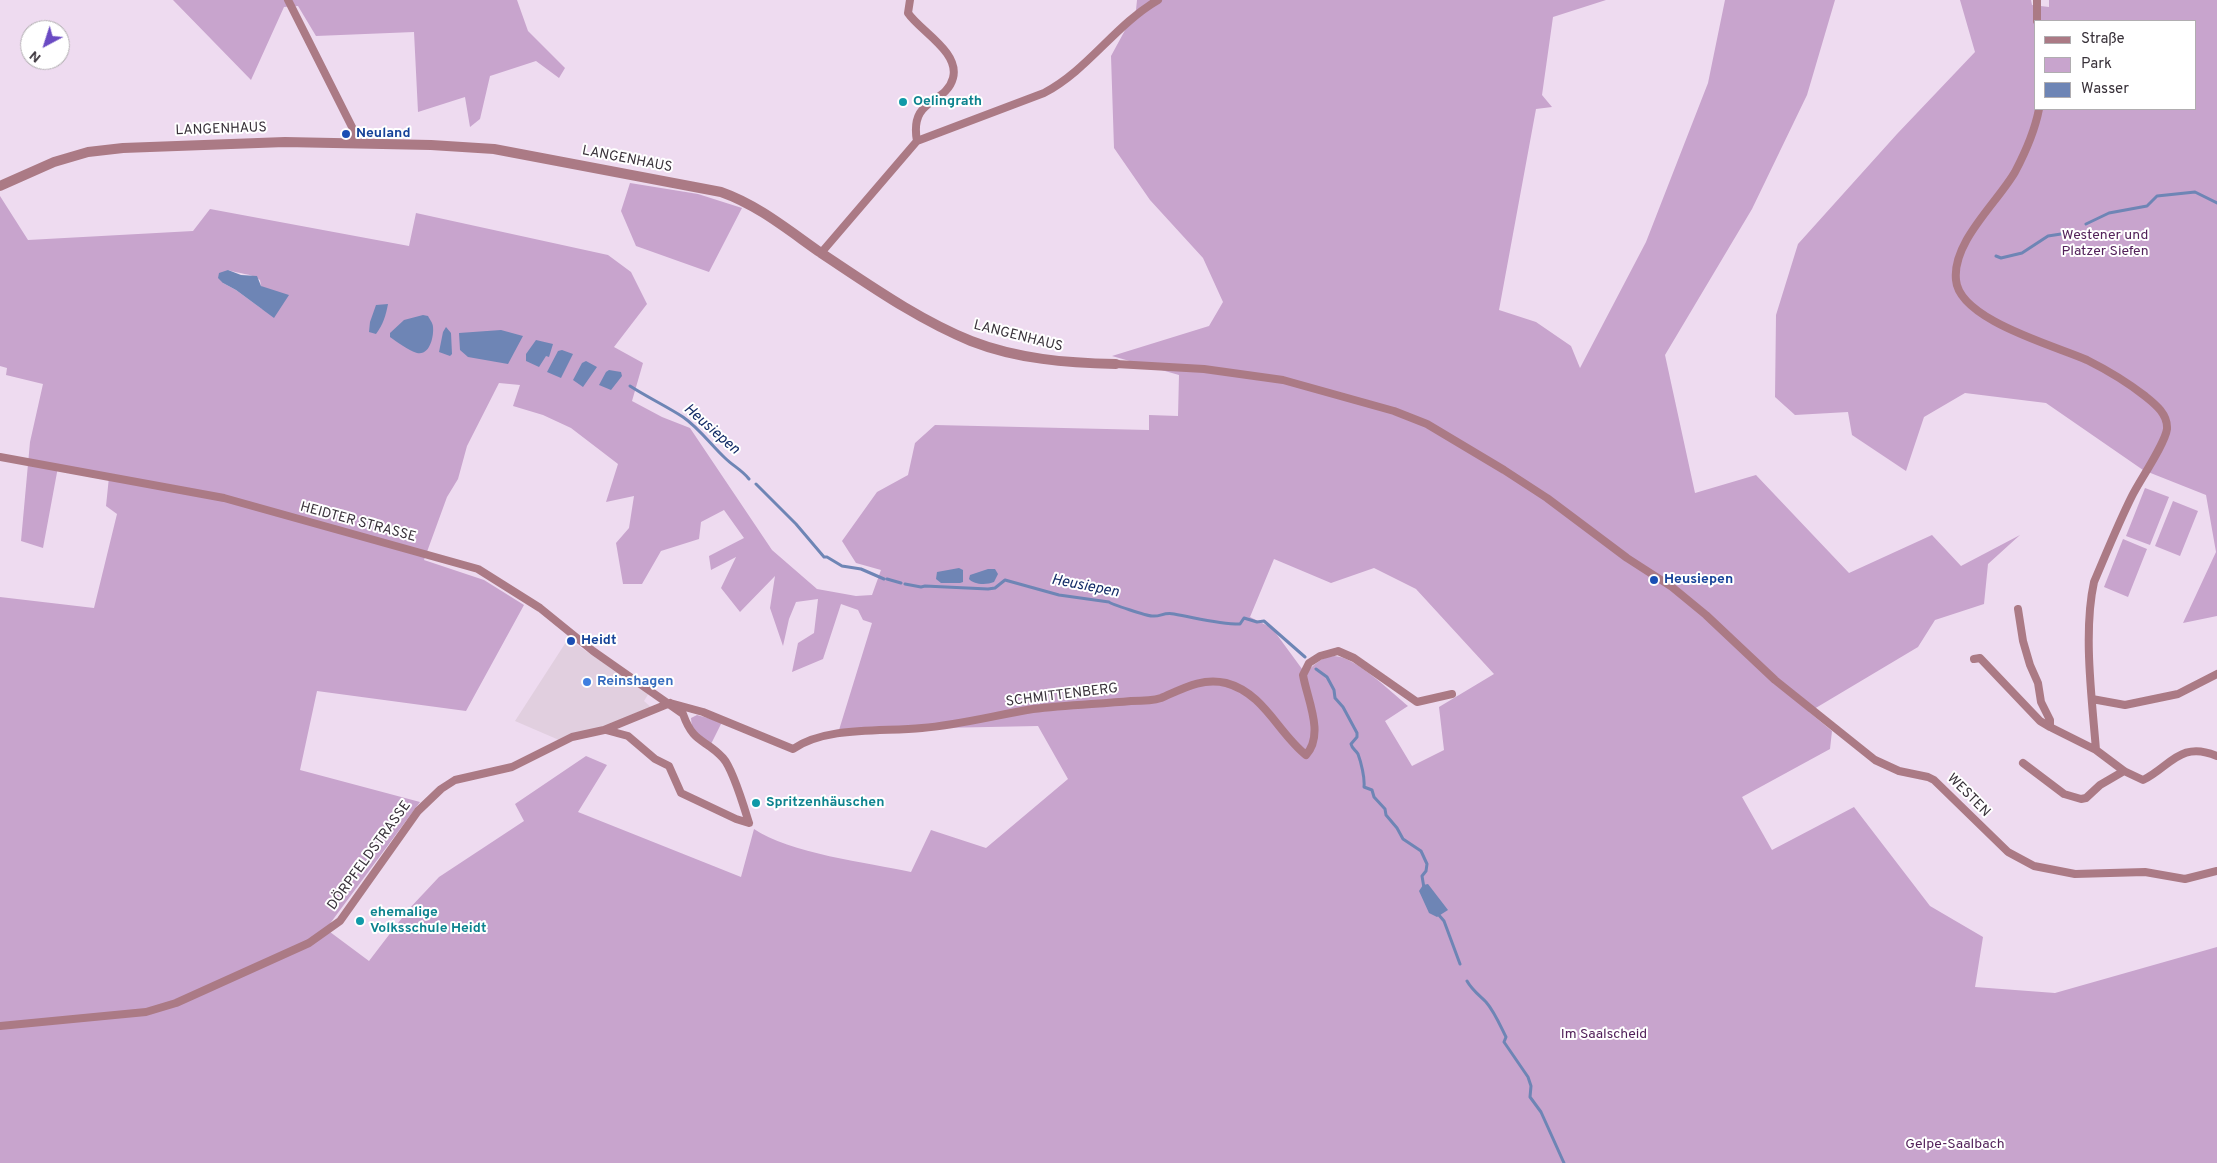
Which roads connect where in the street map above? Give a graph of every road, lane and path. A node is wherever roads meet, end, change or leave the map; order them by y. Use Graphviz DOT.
graph roads {
  1 [pos="288,0"];
  2 [pos="910,0"];
  3 [pos="1158,0"];
  4 [pos="2037,0"];
  5 [pos="2037,20"];
  6 [pos="2039,110"];
  7 [pos="917,141"];
  8 [pos="354,144"];
  9 [pos="3,184"];
  10 [pos="821,253"];
  11 [pos="1116,364"];
  12 [pos="1204,369"];
  13 [pos="0,457"];
  14 [pos="2018,610"];
  15 [pos="1974,659"];
  16 [pos="2217,674"];
  17 [pos="1452,694"];
  18 [pos="2092,699"];
  19 [pos="670,703"];
  20 [pos="2050,727"];
  21 [pos="604,730"];
  22 [pos="2096,750"];
  23 [pos="2217,756"];
  24 [pos="2022,763"];
  25 [pos="2124,771"];
  26 [pos="2217,871"];
  27 [pos="0,1026"];
  1 -- 8 [label="street"];
  2 -- 7 [label="street"];
  3 -- 7 [label="street"];
  4 -- 5 [label="street"];
  6 -- 18 [label="street"];
  7 -- 10 [label="street"];
  8 -- 9 [label="street, LANGENHAUS"];
  8 -- 10 [label="street, LANGENHAUS"];
  10 -- 11 [label="street, LANGENHAUS"];
  11 -- 12 [label="street, LANGENHAUS"];
  12 -- 26 [label="street, WESTEN"];
  13 -- 19 [label="street, HEIDTER STRASSE"];
  14 -- 20 [label="street"];
  15 -- 20 [label="street"];
  16 -- 18 [label="street"];
  17 -- 19 [label="street, SCHMITTENBERG"];
  18 -- 22 [label="street"];
  19 -- 21 [label="street, DÖRPFELDSTRASSE"];
  19 -- 21 [label="street"];
  20 -- 22 [label="street"];
  21 -- 27 [label="street, DÖRPFELDSTRASSE"];
  22 -- 25 [label="street"];
  23 -- 25 [label="street"];
  24 -- 25 [label="street"];
}
